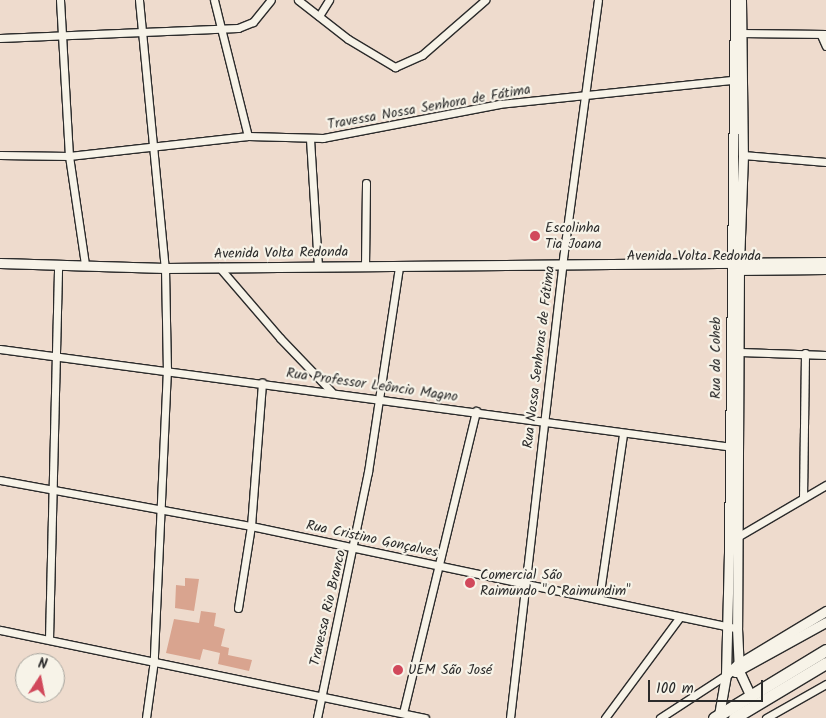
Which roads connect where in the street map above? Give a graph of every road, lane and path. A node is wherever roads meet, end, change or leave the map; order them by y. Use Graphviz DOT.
graph roads {
  1 [pos="60,0"];
  2 [pos="139,0"];
  3 [pos="214,0"];
  4 [pos="271,0"];
  5 [pos="298,0"];
  6 [pos="329,0"];
  7 [pos="485,0"];
  8 [pos="598,0"];
  9 [pos="734,0"];
  10 [pos="741,0"];
  11 [pos="319,16"];
  12 [pos="222,30"];
  13 [pos="141,32"];
  14 [pos="740,34"];
  15 [pos="823,34"];
  16 [pos="61,37"];
  17 [pos="0,38"];
  18 [pos="826,46"];
  19 [pos="734,80"];
  20 [pos="585,96"];
  21 [pos="248,136"];
  22 [pos="310,139"];
  23 [pos="152,148"];
  24 [pos="0,155"];
  25 [pos="743,155"];
  26 [pos="69,156"];
  27 [pos="826,162"];
  28 [pos="366,184"];
  29 [pos="826,262"];
  30 [pos="0,264"];
  31 [pos="58,264"];
  32 [pos="85,264"];
  33 [pos="318,266"];
  34 [pos="365,266"];
  35 [pos="399,266"];
  36 [pos="562,266"];
  37 [pos="219,267"];
  38 [pos="735,267"];
  39 [pos="165,268"];
  40 [pos="826,268"];
  41 [pos="0,349"];
  42 [pos="740,352"];
  43 [pos="805,353"];
  44 [pos="56,355"];
  45 [pos="826,355"];
  46 [pos="167,369"];
  47 [pos="262,382"];
  48 [pos="331,391"];
  49 [pos="380,399"];
  50 [pos="476,411"];
  51 [pos="544,423"];
  52 [pos="623,434"];
  53 [pos="729,447"];
  54 [pos="740,447"];
  55 [pos="0,480"];
  56 [pos="826,485"];
  57 [pos="52,490"];
  58 [pos="803,498"];
  59 [pos="162,510"];
  60 [pos="251,526"];
  61 [pos="739,536"];
  62 [pos="354,547"];
  63 [pos="440,566"];
  64 [pos="526,584"];
  65 [pos="599,600"];
  66 [pos="238,608"];
  67 [pos="826,611"];
  68 [pos="679,618"];
  69 [pos="826,622"];
  70 [pos="727,627"];
  71 [pos="737,628"];
  72 [pos="0,630"];
  73 [pos="49,638"];
  74 [pos="826,650"];
  75 [pos="154,660"];
  76 [pos="826,663"];
  77 [pos="739,668"];
  78 [pos="726,675"];
  79 [pos="826,684"];
  80 [pos="751,696"];
  81 [pos="321,697"];
  82 [pos="403,713"];
  83 [pos="716,717"];
  84 [pos="146,718"];
  85 [pos="317,718"];
  86 [pos="425,718"];
  87 [pos="510,718"];
  88 [pos="605,718"];
  89 [pos="660,718"];
  90 [pos="734,718"];
  91 [pos="766,718"];
  1 -- 16 [label="street"];
  2 -- 13 [label="street"];
  3 -- 12 [label="street"];
  4 -- 12 [label="street"];
  5 -- 11 [label="street"];
  6 -- 11 [label="street"];
  7 -- 11 [label="street"];
  8 -- 20 [label="street, Rua Nossa Senhoras de Fátima"];
  9 -- 19 [label="street, Rua da Coheb"];
  10 -- 14 [label="street, Rua da Coheb"];
  12 -- 13 [label="street"];
  12 -- 21 [label="street"];
  13 -- 16 [label="street"];
  13 -- 23 [label="street"];
  14 -- 15 [label="street"];
  14 -- 25 [label="street, Rua da Coheb"];
  15 -- 18 [label="street"];
  16 -- 17 [label="street"];
  16 -- 26 [label="street"];
  19 -- 20 [label="street, Travessa Nossa Senhora de Fátima"];
  19 -- 38 [label="street, Rua da Coheb"];
  20 -- 22 [label="street, Travessa Nossa Senhora de Fátima"];
  20 -- 36 [label="street, Rua Nossa Senhoras de Fátima"];
  21 -- 22 [label="street, Travessa Nossa Senhora de Fátima"];
  21 -- 23 [label="street, Travessa Nossa Senhora de Fátima"];
  22 -- 33 [label="street"];
  23 -- 26 [label="street, Travessa Nossa Senhora de Fátima"];
  23 -- 39 [label="street"];
  24 -- 26 [label="street, Travessa Nossa Senhora de Fátima"];
  25 -- 27 [label="street"];
  25 -- 38 [label="street, Rua da Coheb"];
  26 -- 32 [label="street"];
  28 -- 34 [label="street"];
  29 -- 38 [label="street, Avenida Volta Redonda"];
  30 -- 31 [label="street, Avenida Volta Redonda"];
  31 -- 32 [label="street, Avenida Volta Redonda"];
  31 -- 44 [label="street"];
  32 -- 39 [label="street, Avenida Volta Redonda"];
  33 -- 34 [label="street, Avenida Volta Redonda"];
  33 -- 37 [label="street, Avenida Volta Redonda"];
  34 -- 35 [label="street, Avenida Volta Redonda"];
  35 -- 36 [label="street, Avenida Volta Redonda"];
  35 -- 49 [label="street, Travessa Rio Branco"];
  36 -- 38 [label="street, Avenida Volta Redonda"];
  36 -- 51 [label="street, Rua Nossa Senhoras de Fátima"];
  37 -- 39 [label="street, Avenida Volta Redonda"];
  37 -- 48 [label="street"];
  38 -- 40 [label="street, Avenida Volta Redonda"];
  38 -- 42 [label="street, Rua da Coheb"];
  38 -- 53 [label="street, Rua da Coheb"];
  39 -- 46 [label="street"];
  41 -- 44 [label="street, Rua Professor Leôncio Magno"];
  42 -- 43 [label="street"];
  42 -- 54 [label="street, Rua da Coheb"];
  43 -- 45 [label="street"];
  43 -- 58 [label="street"];
  44 -- 46 [label="street, Rua Professor Leôncio Magno"];
  44 -- 57 [label="street"];
  46 -- 47 [label="street, Rua Professor Leôncio Magno"];
  46 -- 59 [label="street"];
  47 -- 48 [label="street, Rua Professor Leôncio Magno"];
  47 -- 60 [label="street"];
  48 -- 49 [label="street, Rua Professor Leôncio Magno"];
  49 -- 50 [label="street, Rua Professor Leôncio Magno"];
  49 -- 62 [label="street, Travessa Rio Branco"];
  50 -- 51 [label="street, Rua Professor Leôncio Magno"];
  50 -- 63 [label="street"];
  51 -- 52 [label="street, Rua Professor Leôncio Magno"];
  51 -- 64 [label="street, Rua Nossa Senhoras de Fátima"];
  52 -- 53 [label="street, Rua Professor Leôncio Magno"];
  52 -- 65 [label="street"];
  53 -- 54 [label="street, Rua Professor Leôncio Magno"];
  53 -- 70 [label="street, Rua da Coheb"];
  54 -- 61 [label="street, Rua da Coheb"];
  55 -- 57 [label="street, Rua Cristino Gonçalves"];
  56 -- 58 [label="street"];
  57 -- 59 [label="street, Rua Cristino Gonçalves"];
  57 -- 73 [label="street"];
  58 -- 61 [label="street"];
  59 -- 60 [label="street, Rua Cristino Gonçalves"];
  59 -- 75 [label="street"];
  60 -- 62 [label="street, Rua Cristino Gonçalves"];
  60 -- 66 [label="street"];
  61 -- 71 [label="street, Rua da Coheb"];
  62 -- 63 [label="street, Rua Cristino Gonçalves"];
  62 -- 81 [label="street, Travessa Rio Branco"];
  63 -- 64 [label="street, Rua Cristino Gonçalves"];
  63 -- 82 [label="street"];
  64 -- 65 [label="street, Rua Cristino Gonçalves"];
  64 -- 87 [label="street, Rua Nossa Senhoras de Fátima"];
  65 -- 68 [label="street, Rua Cristino Gonçalves"];
  67 -- 77 [label="street"];
  68 -- 70 [label="street, Rua Cristino Gonçalves"];
  68 -- 88 [label="street"];
  69 -- 77 [label="street"];
  70 -- 71 [label="street, Rua Cristino Gonçalves"];
  70 -- 78 [label="street, Rua da Coheb"];
  71 -- 77 [label="street, Rua da Coheb"];
  72 -- 73 [label="street"];
  73 -- 75 [label="street"];
  74 -- 80 [label="highway"];
  75 -- 81 [label="street"];
  75 -- 84 [label="street"];
  76 -- 90 [label="highway"];
  77 -- 78 [label="street"];
  77 -- 80 [label="street, Rua da Coheb"];
  78 -- 83 [label="street, Rua da Coheb"];
  78 -- 89 [label="street"];
  79 -- 91 [label="street"];
  80 -- 83 [label="highway"];
  81 -- 82 [label="street"];
  81 -- 85 [label="street, Travessa Rio Branco"];
  82 -- 86 [label="street"];
}
